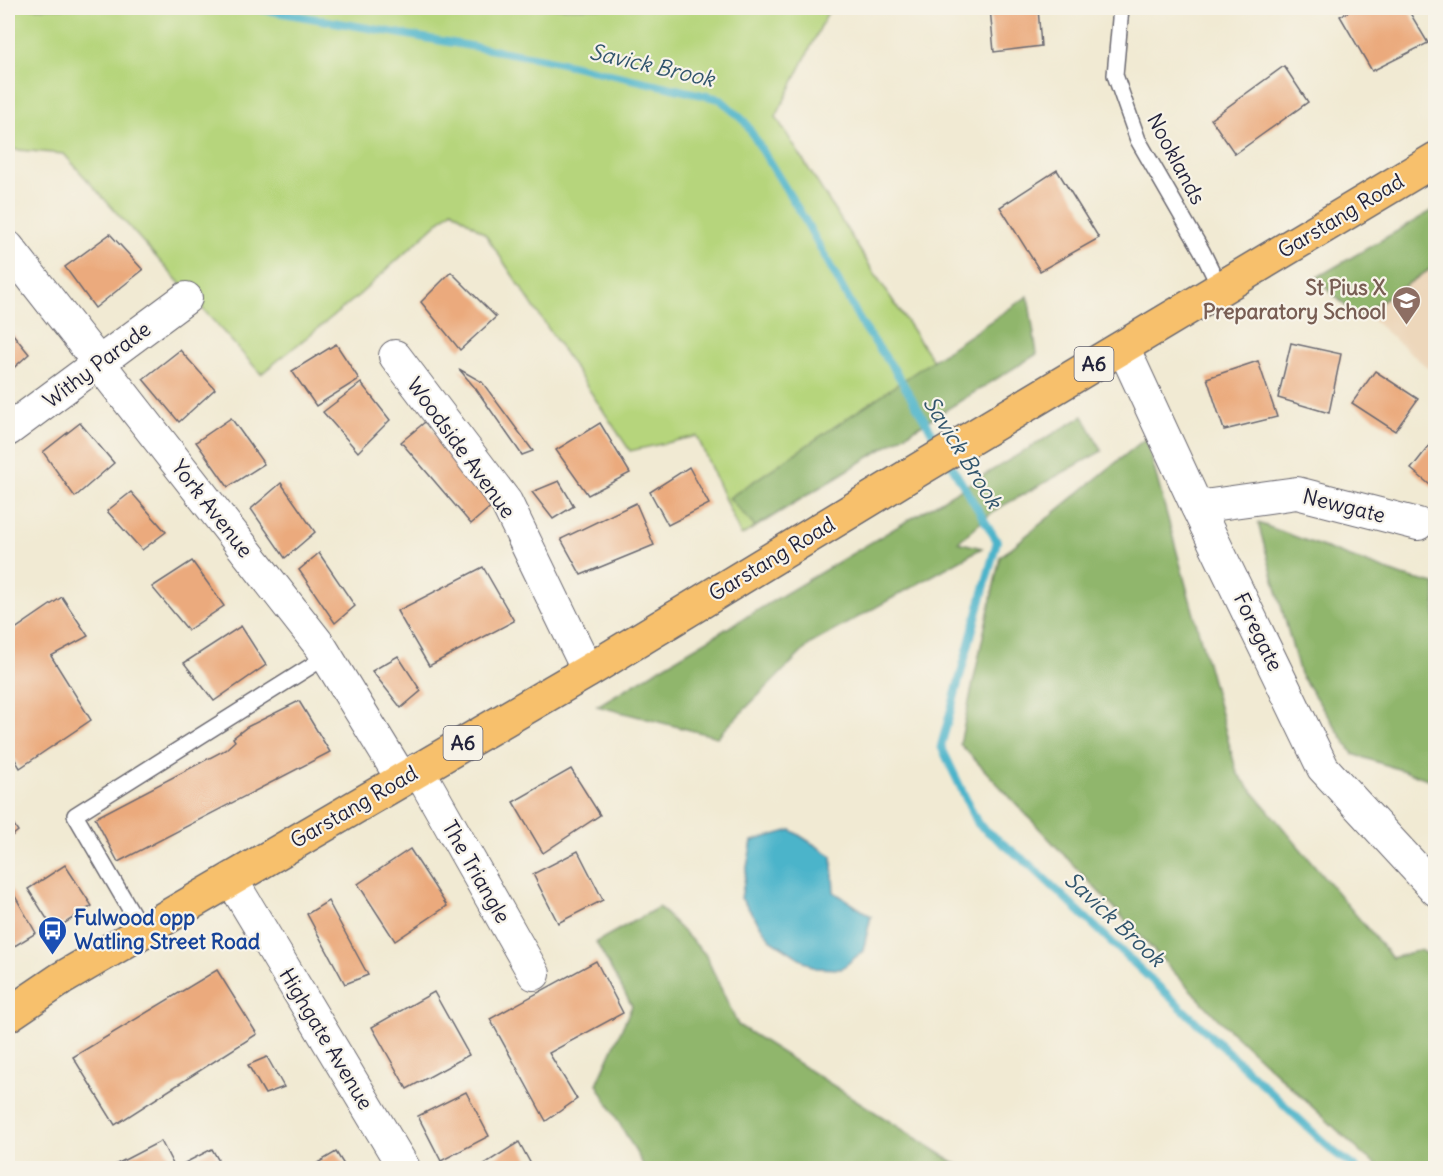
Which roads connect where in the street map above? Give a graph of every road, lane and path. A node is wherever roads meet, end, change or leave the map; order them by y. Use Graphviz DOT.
graph roads {
  1 [pos="1121,8"];
  2 [pos="1436,159"];
  3 [pos="8,247"];
  4 [pos="1220,288"];
  5 [pos="186,298"];
  6 [pos="1123,346"];
  7 [pos="394,356"];
  8 [pos="98,365"];
  9 [pos="8,430"];
  10 [pos="1197,507"];
  11 [pos="1418,524"];
  12 [pos="327,656"];
  13 [pos="588,671"];
  14 [pos="410,774"];
  15 [pos="231,879"];
  16 [pos="1436,890"];
  17 [pos="142,930"];
  18 [pos="534,974"];
  19 [pos="8,1015"];
  20 [pos="404,1168"];
  1 -- 4 [label="lane, Nooklands"];
  2 -- 4 [label="highway, Garstang Road / A6"];
  3 -- 8 [label="street, York Avenue"];
  4 -- 6 [label="highway, Garstang Road / A6"];
  5 -- 8 [label="street, Withy Parade"];
  6 -- 10 [label="street, Foregate"];
  6 -- 13 [label="highway, Garstang Road / A6"];
  7 -- 13 [label="street, Woodside Avenue"];
  8 -- 9 [label="street, Withy Parade"];
  8 -- 12 [label="street, York Avenue"];
  10 -- 11 [label="street, Newgate"];
  10 -- 16 [label="street, Foregate"];
  12 -- 14 [label="street, York Avenue"];
  12 -- 17 [label="lane"];
  13 -- 14 [label="highway, Garstang Road / A6"];
  14 -- 15 [label="highway, Garstang Road / A6"];
  14 -- 18 [label="street, The Triangle"];
  15 -- 17 [label="highway, Garstang Road / A6"];
  15 -- 20 [label="street, Highgate Avenue"];
  17 -- 19 [label="highway, Garstang Road / A6"];
}
